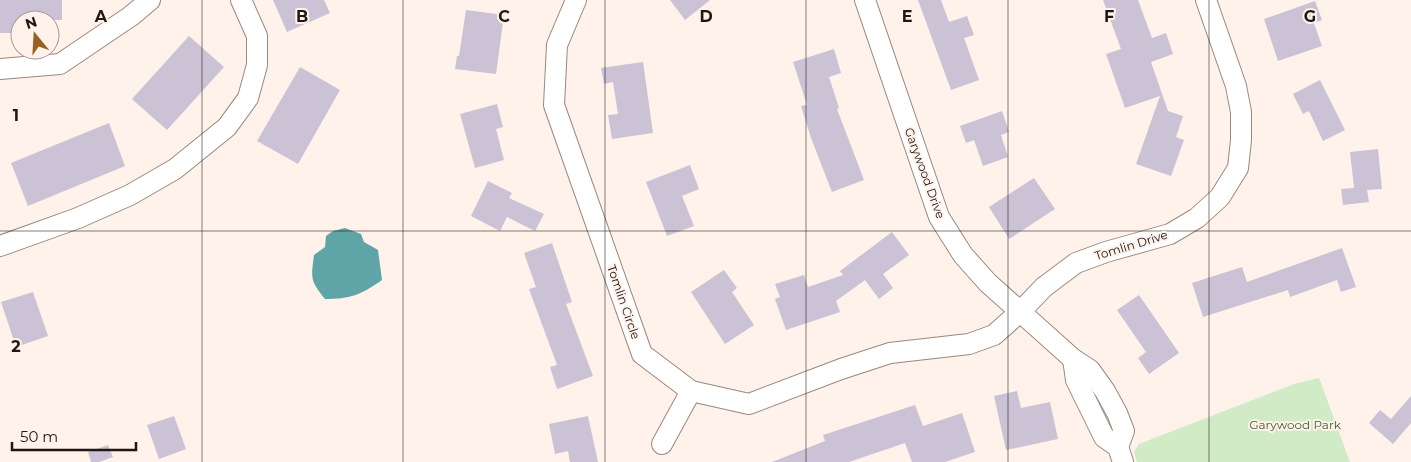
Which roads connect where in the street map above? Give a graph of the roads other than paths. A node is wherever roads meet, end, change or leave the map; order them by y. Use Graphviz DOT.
graph roads {
  1 [pos="150,0"];
  2 [pos="241,0"];
  3 [pos="576,0"];
  4 [pos="865,0"];
  5 [pos="1206,0"];
  6 [pos="0,69"];
  7 [pos="0,246"];
  8 [pos="1021,311"];
  9 [pos="691,391"];
  10 [pos="662,444"];
  11 [pos="1121,454"];
  1 -- 6 [label="street"];
  2 -- 7 [label="street"];
  3 -- 9 [label="street, Tomlin Circle"];
  4 -- 8 [label="street, Garywood Drive"];
  5 -- 8 [label="street, Tomlin Drive"];
  8 -- 9 [label="street, Tomlin Circle"];
  8 -- 11 [label="street, Garywood Drive"];
  9 -- 10 [label="street"];
}
